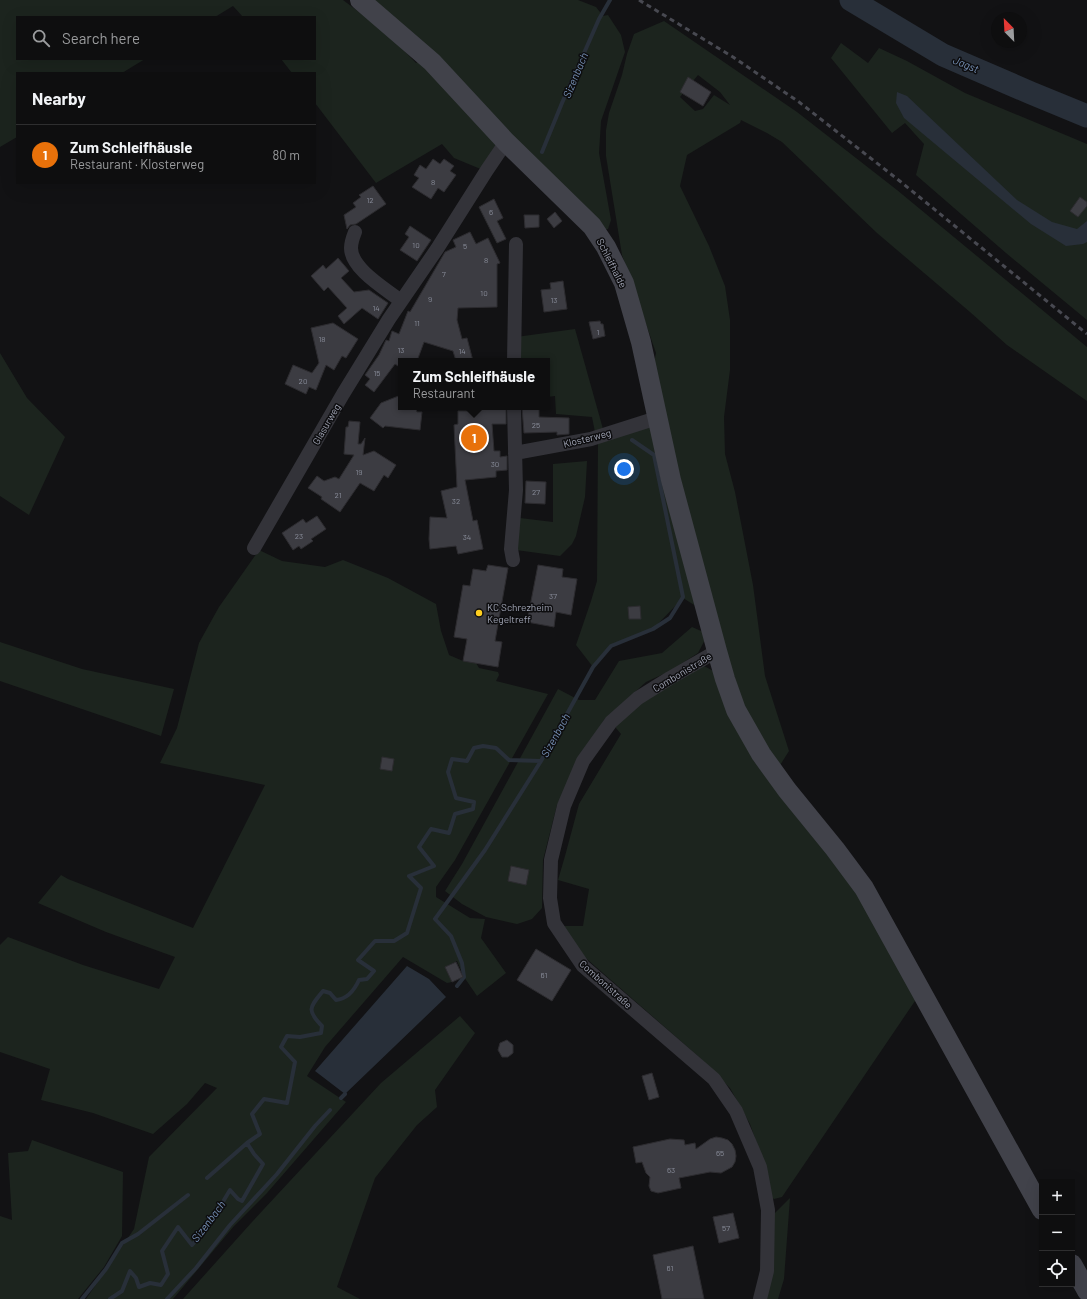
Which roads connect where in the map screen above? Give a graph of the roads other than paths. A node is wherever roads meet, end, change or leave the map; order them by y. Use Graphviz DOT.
graph roads {
  1 [pos="360,0"];
  2 [pos="506,142"];
  3 [pos="355,232"];
  4 [pos="516,244"];
  5 [pos="401,301"];
  6 [pos="514,358"];
  7 [pos="514,410"];
  8 [pos="657,418"];
  9 [pos="515,453"];
  10 [pos="254,548"];
  11 [pos="512,560"];
  12 [pos="717,651"];
  13 [pos="1039,1205"];
  14 [pos="1075,1269"];
  15 [pos="1087,1291"];
  16 [pos="760,1299"];
  1 -- 2 [label="main road, Schleifhalde"];
  2 -- 5 [label="street, Glasurweg"];
  2 -- 8 [label="main road, Schleifhalde"];
  3 -- 5 [label="street"];
  4 -- 6 [label="street"];
  5 -- 10 [label="street, Glasurweg"];
  7 -- 9 [label="street"];
  8 -- 9 [label="street, Klosterweg"];
  8 -- 12 [label="main road, Schleifhalde"];
  9 -- 11 [label="street"];
  12 -- 13 [label="main road, Schleifhalde"];
  12 -- 16 [label="street, Combonistraße"];
  14 -- 15 [label="main road"];
}
